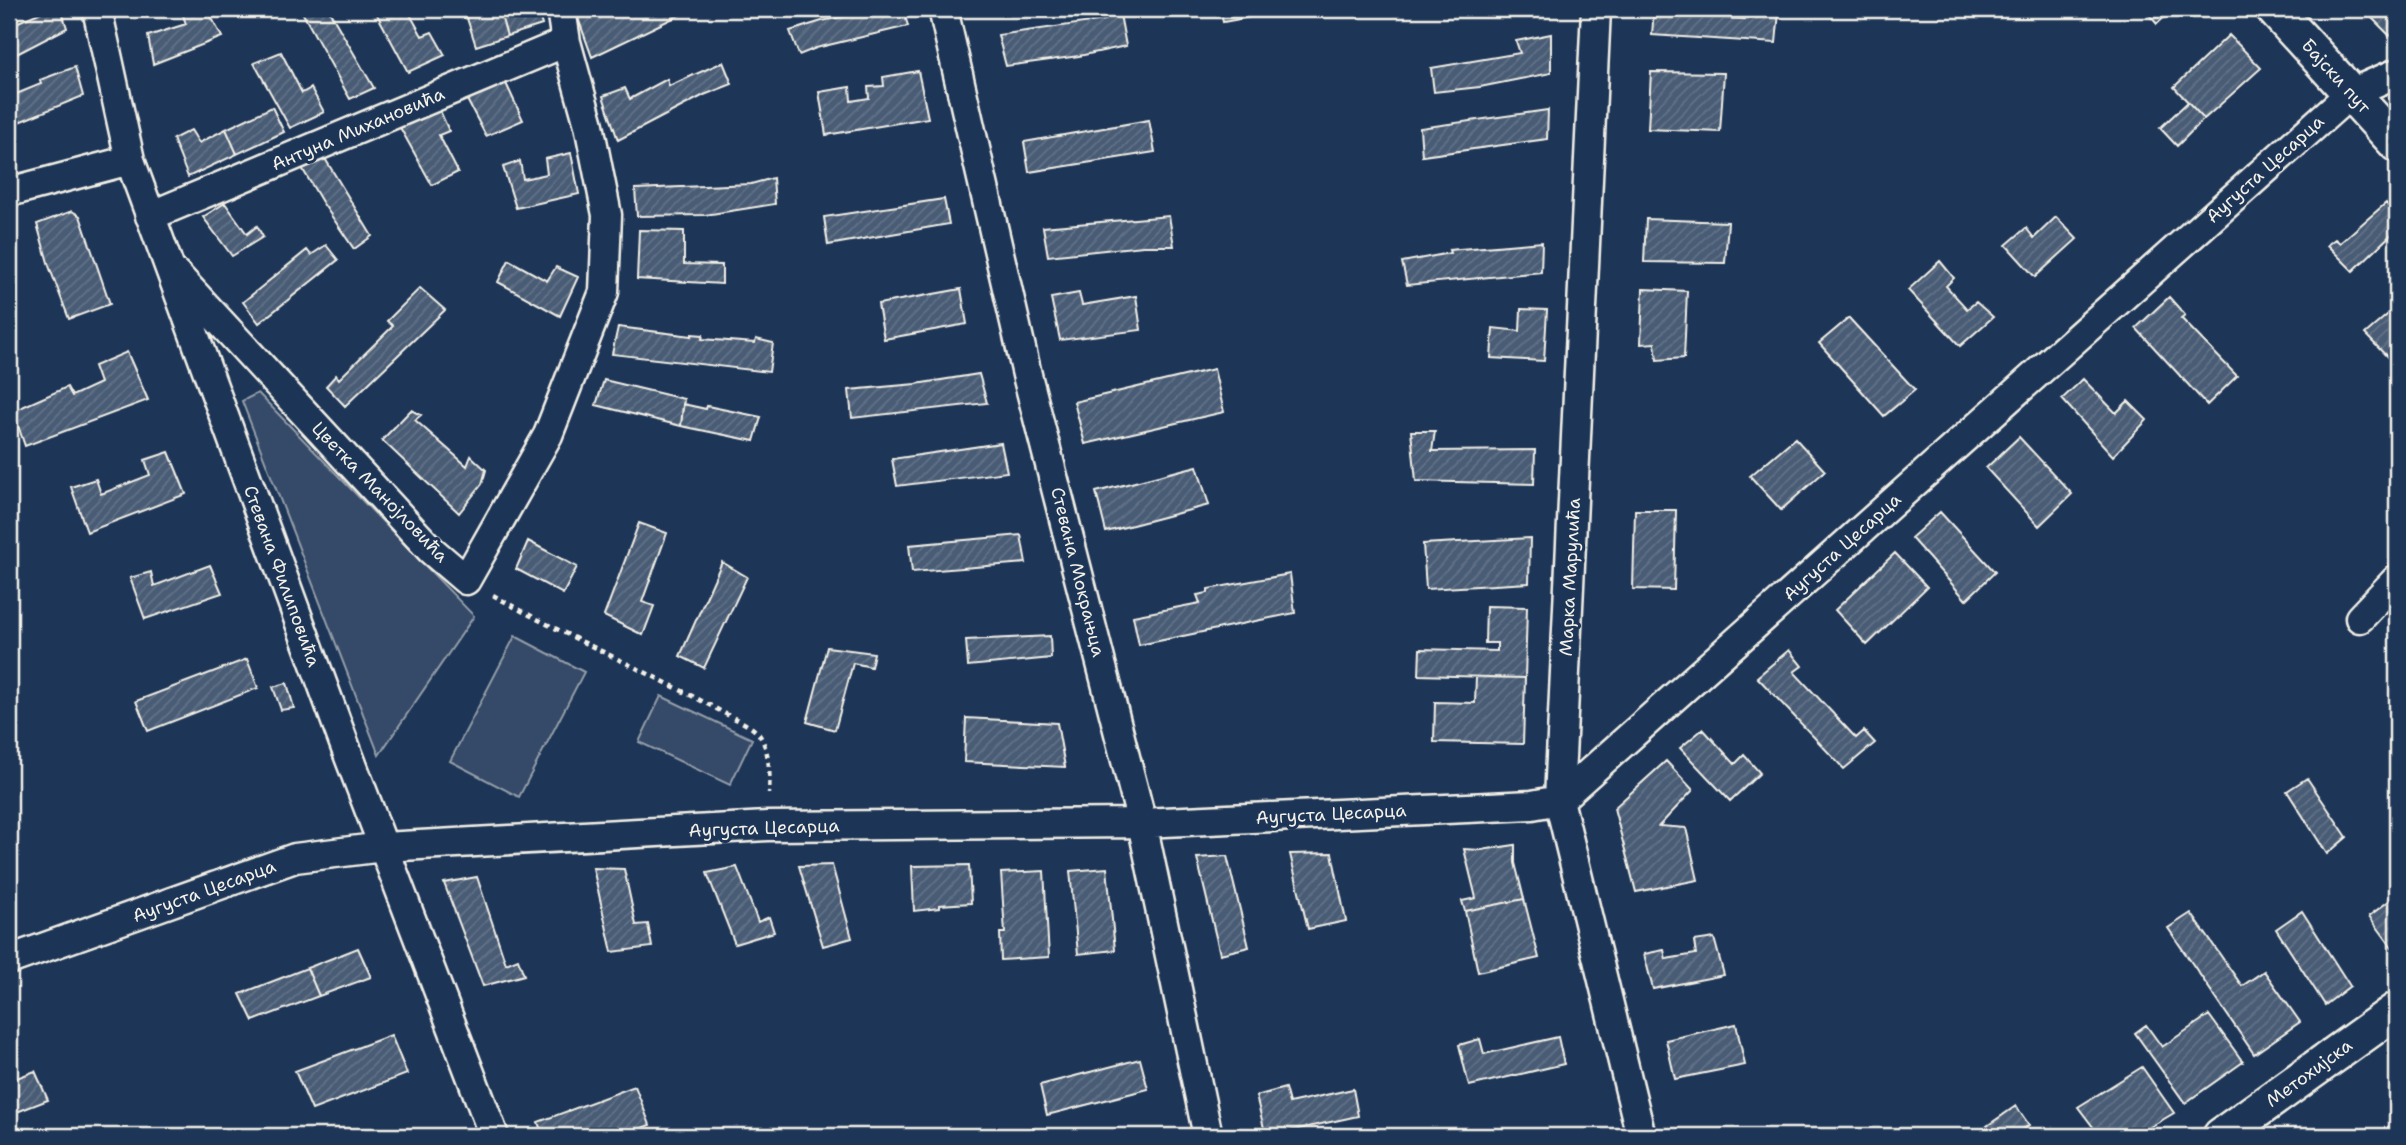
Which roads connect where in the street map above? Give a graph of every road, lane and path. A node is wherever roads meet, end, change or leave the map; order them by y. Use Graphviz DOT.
graph roads {
  1 [pos="97,9"];
  2 [pos="561,9"];
  3 [pos="943,9"];
  4 [pos="1596,9"];
  5 [pos="2274,9"];
  6 [pos="566,42"];
  7 [pos="2397,73"];
  8 [pos="2351,93"];
  9 [pos="2397,144"];
  10 [pos="130,160"];
  11 [pos="9,192"];
  12 [pos="150,216"];
  13 [pos="167,265"];
  14 [pos="2397,579"];
  15 [pos="466,580"];
  16 [pos="2360,618"];
  17 [pos="1559,800"];
  18 [pos="1142,823"];
  19 [pos="767,826"];
  20 [pos="383,847"];
  21 [pos="9,960"];
  22 [pos="2397,1010"];
  23 [pos="494,1136"];
  24 [pos="1208,1136"];
  25 [pos="1641,1136"];
  26 [pos="2221,1136"];
  1 -- 10 [label="street, Стевана Филиповића"];
  2 -- 6 [label="street, Цветка Манојловића"];
  3 -- 18 [label="street, Стевана Мокрањца"];
  4 -- 17 [label="street, Марка Марулића"];
  5 -- 8 [label="street, Бајски пут"];
  6 -- 12 [label="street, Антуна Михановића"];
  6 -- 15 [label="street, Цветка Манојловића"];
  7 -- 8 [label="street, Аугуста Цесарца"];
  8 -- 9 [label="street, Бајски пут"];
  8 -- 17 [label="street, Аугуста Цесарца"];
  10 -- 11 [label="street"];
  10 -- 12 [label="street, Стевана Филиповића"];
  12 -- 13 [label="street, Стевана Филиповића"];
  13 -- 15 [label="street, Цветка Манојловића"];
  13 -- 20 [label="street, Стевана Филиповића"];
  14 -- 16 [label="street"];
  15 -- 19 [label="path"];
  17 -- 18 [label="street, Аугуста Цесарца"];
  17 -- 25 [label="street, Марка Марулића"];
  18 -- 19 [label="street, Аугуста Цесарца"];
  18 -- 24 [label="street, Стевана Мокрањца"];
  19 -- 20 [label="street, Аугуста Цесарца"];
  20 -- 21 [label="street, Аугуста Цесарца"];
  20 -- 23 [label="street, Стевана Филиповића"];
  22 -- 26 [label="street, Метохијска"];
}
